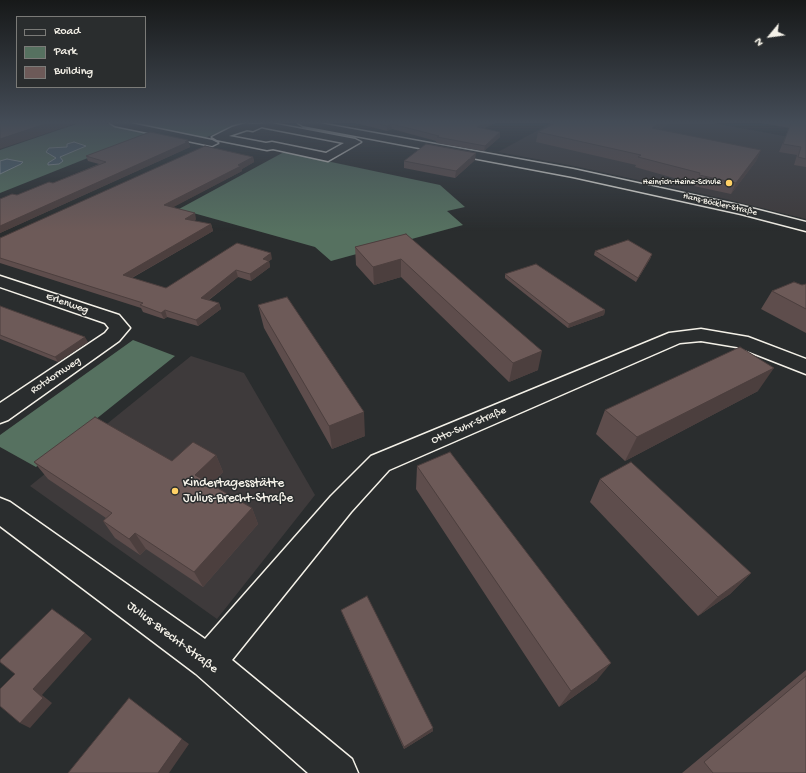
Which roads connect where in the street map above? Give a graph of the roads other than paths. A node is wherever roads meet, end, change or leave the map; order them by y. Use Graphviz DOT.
graph roads {
  1 [pos="500,159"];
  2 [pos="806,227"];
  3 [pos="0,281"];
  4 [pos="112,337"];
  5 [pos="806,367"];
  6 [pos="0,414"];
  7 [pos="0,510"];
  8 [pos="208,662"];
  9 [pos="338,773"];
  1 -- 2 [label="street, Hans-Böckler-Straße"];
  3 -- 4 [label="street, Erlenweg"];
  4 -- 6 [label="street, Rotdornweg"];
  5 -- 8 [label="street, Otto-Suhr-Straße"];
  7 -- 8 [label="street, Julius-Brecht-Straße"];
  8 -- 9 [label="street, Julius-Brecht-Straße"];
}
